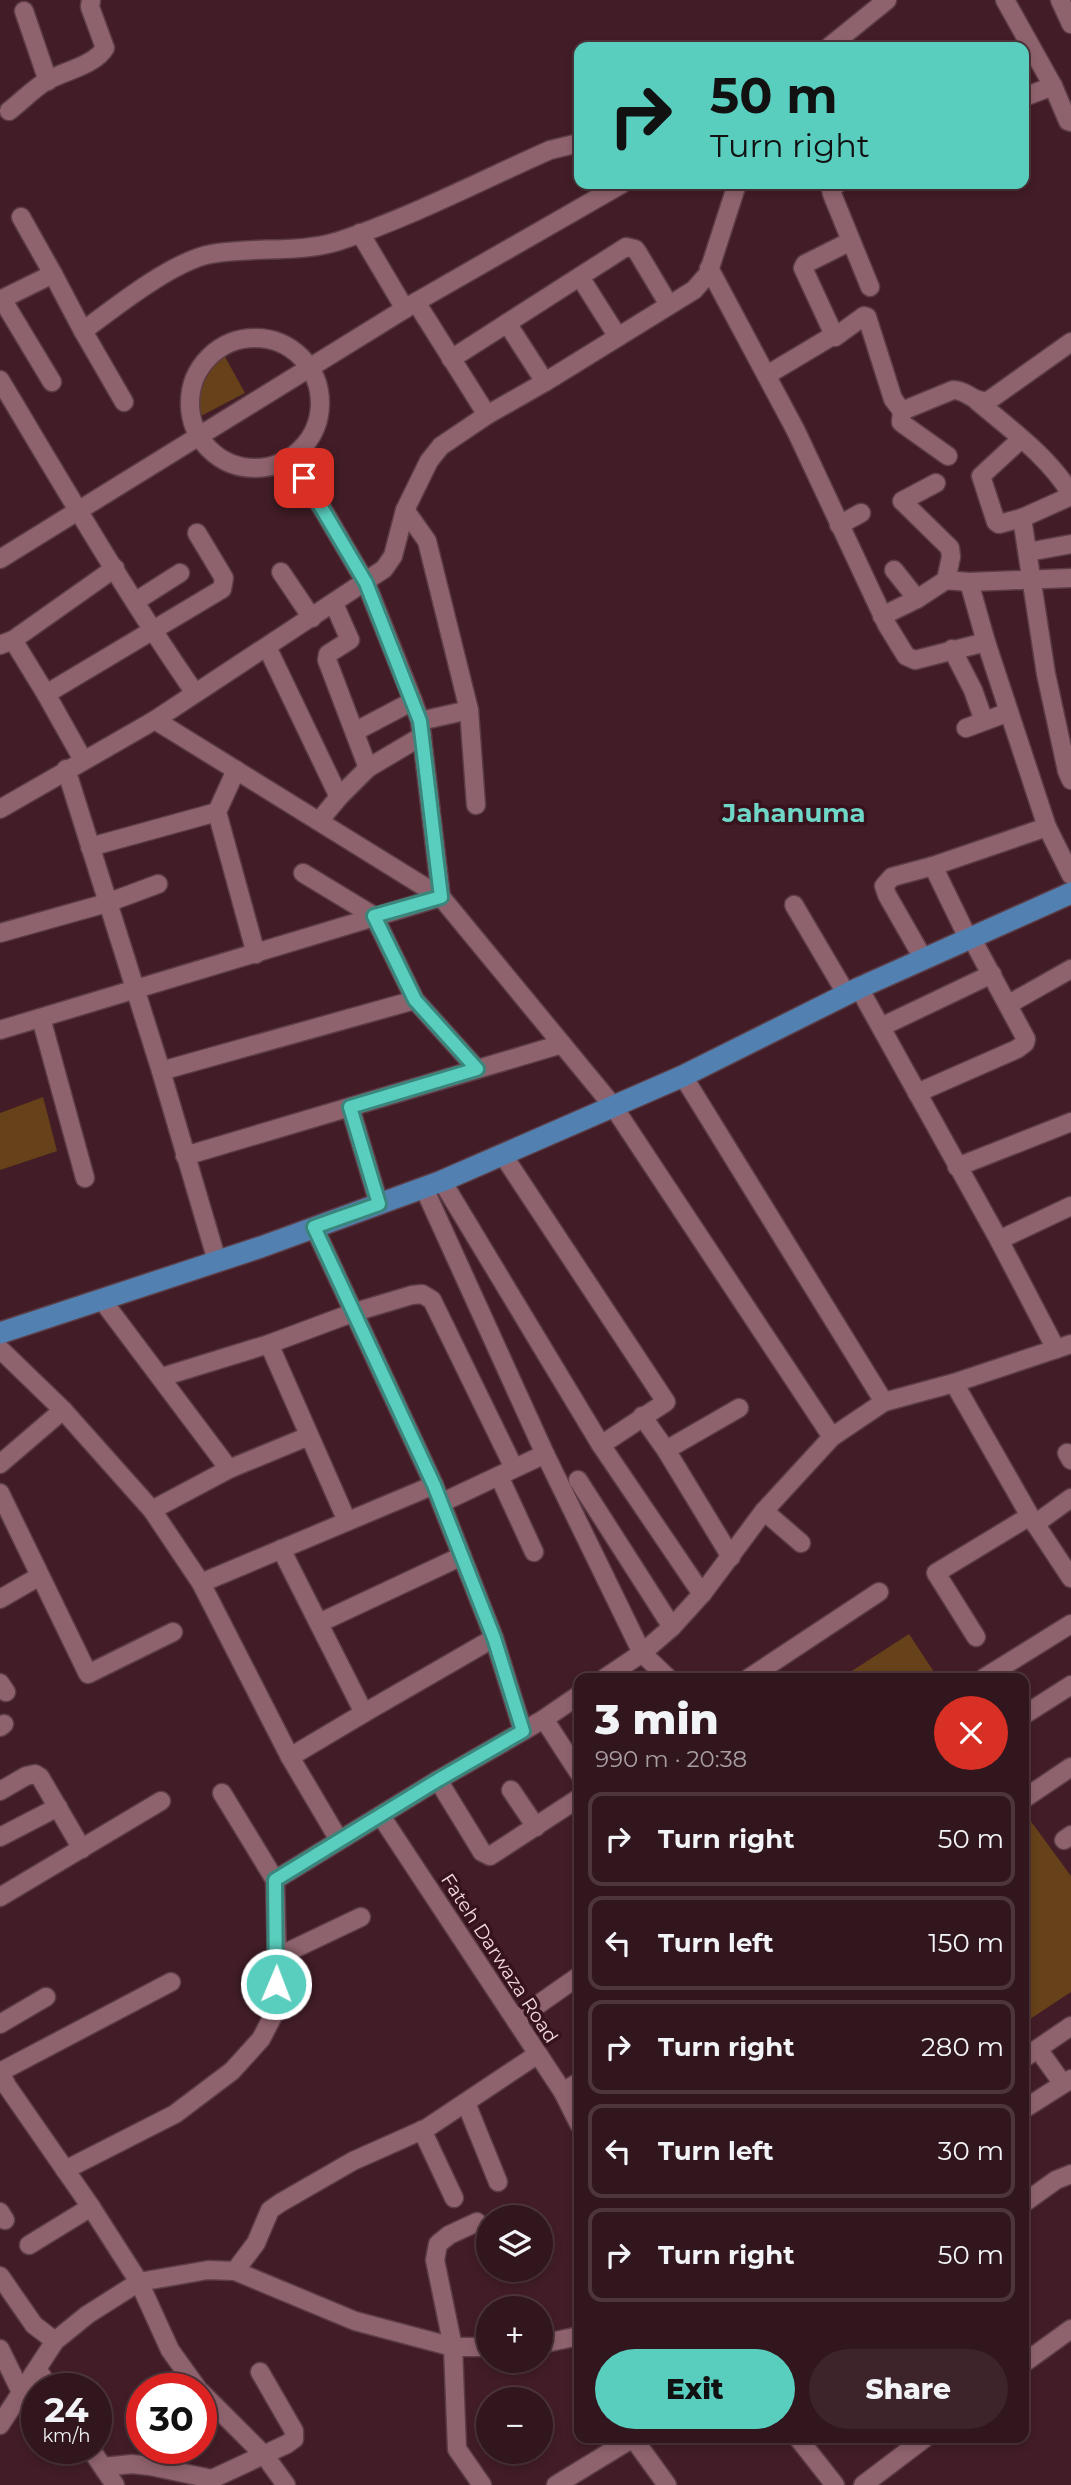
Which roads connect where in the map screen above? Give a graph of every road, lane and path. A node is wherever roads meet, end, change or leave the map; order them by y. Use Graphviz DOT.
graph roads {
  1 [pos="90,0"];
  2 [pos="887,0"];
  3 [pos="1005,0"];
  4 [pos="1060,0"];
  5 [pos="24,10"];
  6 [pos="1071,24"];
  7 [pos="836,42"];
  8 [pos="1024,42"];
  9 [pos="1030,55"];
  10 [pos="48,81"];
  11 [pos="1053,86"];
  12 [pos="1029,95"];
  13 [pos="9,111"];
  14 [pos="1071,122"];
  15 [pos="574,144"];
  16 [pos="613,189"];
  17 [pos="735,189"];
  18 [pos="831,189"];
  19 [pos="21,216"];
  20 [pos="360,233"];
  21 [pos="850,241"];
  22 [pos="709,268"];
  23 [pos="53,274"];
  24 [pos="580,277"];
  25 [pos="870,287"];
  26 [pos="1,300"];
  27 [pos="669,305"];
  28 [pos="410,306"];
  29 [pos="507,323"];
  30 [pos="83,331"];
  31 [pos="834,335"];
  32 [pos="618,337"];
  33 [pos="1071,342"];
  34 [pos="451,359"];
  35 [pos="310,369"];
  36 [pos="767,374"];
  37 [pos="0,380"];
  38 [pos="51,382"];
  39 [pos="545,383"];
  40 [pos="977,401"];
  41 [pos="124,402"];
  42 [pos="902,411"];
  43 [pos="487,415"];
  44 [pos="198,437"];
  45 [pos="1021,439"];
  46 [pos="948,456"];
  47 [pos="292,457"];
  48 [pos="936,483"];
  49 [pos="1071,495"];
  50 [pos="78,510"];
  51 [pos="405,510"];
  52 [pos="860,513"];
  53 [pos="1022,518"];
  54 [pos="839,525"];
  55 [pos="197,533"];
  56 [pos="1071,544"];
  57 [pos="1028,552"];
  58 [pos="0,559"];
  59 [pos="115,568"];
  60 [pos="894,570"];
  61 [pos="281,572"];
  62 [pos="180,573"];
  63 [pos="1071,578"];
  64 [pos="946,580"];
  65 [pos="1030,581"];
  66 [pos="969,582"];
  67 [pos="366,583"];
  68 [pos="917,599"];
  69 [pos="136,601"];
  70 [pos="334,604"];
  71 [pos="882,616"];
  72 [pos="312,618"];
  73 [pos="151,630"];
  74 [pos="6,642"];
  75 [pos="986,642"];
  76 [pos="267,647"];
  77 [pos="953,649"];
  78 [pos="195,693"];
  79 [pos="46,694"];
  80 [pos="413,701"];
  81 [pos="468,709"];
  82 [pos="1009,712"];
  83 [pos="155,720"];
  84 [pos="984,721"];
  85 [pos="966,728"];
  86 [pos="421,729"];
  87 [pos="356,731"];
  88 [pos="83,760"];
  89 [pos="369,768"];
  90 [pos="66,769"];
  91 [pos="236,770"];
  92 [pos="1071,780"];
  93 [pos="339,797"];
  94 [pos="477,805"];
  95 [pos="0,809"];
  96 [pos="217,812"];
  97 [pos="319,821"];
  98 [pos="1047,827"];
  99 [pos="90,847"];
  100 [pos="1068,864"];
  101 [pos="933,866"];
  102 [pos="303,873"];
  103 [pos="158,884"];
  104 [pos="1071,893"];
  105 [pos="441,897"];
  106 [pos="107,903"];
  107 [pos="794,905"];
  108 [pos="374,916"];
  109 [pos="2,928"];
  110 [pos="969,937"];
  111 [pos="256,954"];
  112 [pos="923,958"];
  113 [pos="1071,969"];
  114 [pos="992,974"];
  115 [pos="135,991"];
  116 [pos="853,991"];
  117 [pos="415,1000"];
  118 [pos="1009,1004"];
  119 [pos="41,1018"];
  120 [pos="881,1027"];
  121 [pos="0,1030"];
  122 [pos="562,1044"];
  123 [pos="477,1069"];
  124 [pos="161,1071"];
  125 [pos="683,1076"];
  126 [pos="917,1093"];
  127 [pos="612,1106"];
  128 [pos="350,1107"];
  129 [pos="1071,1122"];
  130 [pos="503,1155"];
  131 [pos="185,1156"];
  132 [pos="957,1167"];
  133 [pos="85,1178"];
  134 [pos="433,1185"];
  135 [pos="379,1204"];
  136 [pos="1071,1206"];
  137 [pos="314,1227"];
  138 [pos="999,1240"];
  139 [pos="216,1261"];
  140 [pos="102,1300"];
  141 [pos="355,1312"];
  142 [pos="0,1333"];
  143 [pos="270,1345"];
  144 [pos="1063,1347"];
  145 [pos="0,1349"];
  146 [pos="162,1377"];
  147 [pos="954,1383"];
  148 [pos="884,1402"];
  149 [pos="739,1408"];
  150 [pos="63,1410"];
  151 [pos="642,1416"];
  152 [pos="309,1436"];
  153 [pos="832,1437"];
  154 [pos="601,1445"];
  155 [pos="666,1450"];
  156 [pos="545,1454"];
  157 [pos="0,1464"];
  158 [pos="229,1469"];
  159 [pos="507,1472"];
  160 [pos="578,1480"];
  161 [pos="434,1485"];
  162 [pos="0,1493"];
  163 [pos="1071,1498"];
  164 [pos="441,1503"];
  165 [pos="152,1510"];
  166 [pos="764,1511"];
  167 [pos="1033,1520"];
  168 [pos="347,1521"];
  169 [pos="801,1543"];
  170 [pos="281,1549"];
  171 [pos="534,1552"];
  172 [pos="462,1556"];
  173 [pos="731,1557"];
  174 [pos="40,1576"];
  175 [pos="1071,1578"];
  176 [pos="201,1583"];
  177 [pos="879,1592"];
  178 [pos="702,1594"];
  179 [pos="0,1599"];
  180 [pos="318,1623"];
  181 [pos="1071,1624"];
  182 [pos="672,1626"];
  183 [pos="173,1632"];
  184 [pos="976,1637"];
  185 [pos="494,1638"];
  186 [pos="642,1653"];
  187 [pos="612,1673"];
  188 [pos="663,1673"];
  189 [pos="757,1673"];
  190 [pos="992,1673"];
  191 [pos="1071,1685"];
  192 [pos="574,1698"];
  193 [pos="1029,1712"];
  194 [pos="364,1713"];
  195 [pos="544,1719"];
  196 [pos="523,1731"];
  197 [pos="290,1757"];
  198 [pos="574,1765"];
  199 [pos="1071,1766"];
  200 [pos="438,1780"];
  201 [pos="511,1790"];
  202 [pos="0,1791"];
  203 [pos="222,1793"];
  204 [pos="1029,1795"];
  205 [pos="161,1801"];
  206 [pos="574,1801"];
  207 [pos="58,1807"];
  208 [pos="381,1816"];
  209 [pos="536,1827"];
  210 [pos="0,1837"];
  211 [pos="339,1840"];
  212 [pos="82,1849"];
  213 [pos="275,1880"];
  214 [pos="0,1896"];
  215 [pos="360,1917"];
  216 [pos="277,1957"];
  217 [pos="574,1979"];
  218 [pos="171,1982"];
  219 [pos="46,1997"];
  220 [pos="516,2020"];
  221 [pos="0,2024"];
  222 [pos="1071,2026"];
  223 [pos="1031,2053"];
  224 [pos="538,2054"];
  225 [pos="2,2080"];
  226 [pos="1067,2082"];
  227 [pos="574,2085"];
  228 [pos="563,2092"];
  229 [pos="466,2103"];
  230 [pos="1029,2106"];
  231 [pos="574,2114"];
  232 [pos="422,2130"];
  233 [pos="65,2170"];
  234 [pos="1071,2174"];
  235 [pos="498,2182"];
  236 [pos="454,2198"];
  237 [pos="1029,2199"];
  238 [pos="91,2207"];
  239 [pos="476,2222"];
  240 [pos="29,2245"];
  241 [pos="235,2271"];
  242 [pos="0,2276"];
  243 [pos="139,2282"];
  244 [pos="1071,2329"];
  245 [pos="574,2337"];
  246 [pos="55,2341"];
  247 [pos="553,2341"];
  248 [pos="453,2347"];
  249 [pos="476,2347"];
  250 [pos="1,2353"];
  251 [pos="1029,2359"];
  252 [pos="37,2370"];
  253 [pos="260,2372"];
  254 [pos="35,2373"];
  255 [pos="39,2373"];
  256 [pos="187,2373"];
  257 [pos="21,2392"];
  258 [pos="217,2407"];
  259 [pos="2,2419"];
  260 [pos="627,2443"];
  261 [pos="637,2443"];
  262 [pos="802,2443"];
  263 [pos="918,2443"];
  264 [pos="265,2456"];
  265 [pos="101,2464"];
  266 [pos="103,2467"];
  267 [pos="587,2477"];
  268 [pos="116,2485"];
  269 [pos="286,2485"];
  270 [pos="481,2485"];
  271 [pos="556,2485"];
  272 [pos="667,2485"];
  273 [pos="835,2485"];
  274 [pos="863,2485"];
  1 -- 10 [label="street"];
  2 -- 7 [label="street"];
  3 -- 8 [label="street"];
  4 -- 6 [label="street"];
  5 -- 10 [label="street"];
  9 -- 11 [label="street"];
  10 -- 13 [label="street"];
  11 -- 12 [label="street"];
  11 -- 14 [label="street"];
  15 -- 20 [label="street"];
  16 -- 28 [label="street"];
  17 -- 22 [label="street"];
  18 -- 21 [label="street"];
  19 -- 23 [label="street"];
  20 -- 28 [label="street"];
  20 -- 30 [label="street"];
  21 -- 25 [label="street"];
  21 -- 31 [label="street"];
  22 -- 27 [label="street"];
  22 -- 36 [label="street"];
  23 -- 26 [label="street"];
  23 -- 30 [label="street"];
  24 -- 27 [label="street"];
  24 -- 29 [label="street"];
  24 -- 32 [label="street"];
  26 -- 38 [label="street"];
  27 -- 32 [label="street"];
  28 -- 34 [label="street"];
  28 -- 35 [label="street"];
  29 -- 34 [label="street"];
  29 -- 39 [label="street"];
  30 -- 41 [label="street"];
  31 -- 36 [label="street"];
  31 -- 42 [label="street"];
  32 -- 39 [label="street"];
  33 -- 40 [label="street"];
  34 -- 43 [label="street"];
  35 -- 44 [label="street"];
  35 -- 44 [label="street"];
  35 -- 47 [label="street"];
  36 -- 54 [label="street"];
  37 -- 50 [label="street"];
  39 -- 43 [label="street"];
  40 -- 42 [label="street"];
  40 -- 45 [label="street"];
  42 -- 46 [label="street"];
  43 -- 51 [label="street"];
  44 -- 47 [label="street"];
  44 -- 50 [label="street"];
  45 -- 49 [label="street"];
  45 -- 53 [label="street"];
  47 -- 67 [label="street"];
  48 -- 64 [label="street"];
  49 -- 53 [label="street"];
  50 -- 58 [label="street"];
  50 -- 59 [label="street"];
  51 -- 67 [label="street"];
  51 -- 81 [label="street"];
  52 -- 54 [label="street"];
  53 -- 57 [label="street"];
  54 -- 71 [label="street"];
  55 -- 73 [label="street"];
  56 -- 57 [label="street"];
  57 -- 65 [label="street"];
  59 -- 69 [label="street"];
  59 -- 74 [label="street"];
  60 -- 68 [label="street"];
  61 -- 72 [label="street"];
  62 -- 69 [label="street"];
  63 -- 65 [label="street"];
  64 -- 66 [label="street"];
  64 -- 68 [label="street"];
  65 -- 66 [label="street"];
  65 -- 92 [label="street"];
  66 -- 75 [label="street"];
  67 -- 70 [label="street"];
  67 -- 80 [label="street"];
  68 -- 71 [label="street"];
  69 -- 73 [label="street"];
  70 -- 72 [label="street"];
  70 -- 87 [label="street"];
  71 -- 77 [label="street"];
  72 -- 76 [label="street"];
  73 -- 78 [label="street"];
  73 -- 79 [label="street"];
  74 -- 79 [label="street"];
  75 -- 77 [label="street"];
  75 -- 82 [label="street"];
  76 -- 78 [label="street"];
  76 -- 93 [label="street"];
  77 -- 84 [label="street"];
  78 -- 83 [label="street"];
  79 -- 88 [label="street"];
  80 -- 86 [label="street"];
  80 -- 87 [label="street"];
  81 -- 86 [label="street"];
  81 -- 94 [label="street"];
  82 -- 84 [label="street"];
  82 -- 98 [label="street"];
  83 -- 88 [label="street"];
  83 -- 91 [label="street"];
  84 -- 85 [label="street"];
  86 -- 89 [label="street"];
  86 -- 105 [label="street"];
  87 -- 89 [label="street"];
  88 -- 90 [label="street"];
  89 -- 93 [label="street"];
  90 -- 95 [label="street"];
  90 -- 99 [label="street"];
  91 -- 96 [label="street"];
  91 -- 97 [label="street"];
  93 -- 97 [label="street"];
  96 -- 99 [label="street"];
  96 -- 111 [label="street"];
  97 -- 105 [label="street"];
  98 -- 100 [label="street"];
  98 -- 101 [label="street"];
  99 -- 106 [label="street"];
  101 -- 110 [label="street"];
  101 -- 112 [label="street"];
  102 -- 108 [label="street"];
  103 -- 106 [label="street"];
  104 -- 110 [label="main road"];
  105 -- 108 [label="street"];
  105 -- 122 [label="street"];
  106 -- 109 [label="street"];
  106 -- 115 [label="street"];
  107 -- 116 [label="street"];
  108 -- 111 [label="street"];
  108 -- 117 [label="street"];
  110 -- 112 [label="main road"];
  110 -- 114 [label="street"];
  111 -- 115 [label="street"];
  112 -- 116 [label="main road"];
  113 -- 118 [label="street"];
  114 -- 118 [label="street"];
  114 -- 120 [label="street"];
  115 -- 119 [label="street"];
  115 -- 124 [label="street"];
  116 -- 120 [label="street"];
  116 -- 125 [label="main road"];
  117 -- 123 [label="street"];
  117 -- 124 [label="street"];
  118 -- 126 [label="street"];
  119 -- 121 [label="street"];
  119 -- 133 [label="street"];
  120 -- 126 [label="street"];
  122 -- 123 [label="street"];
  122 -- 127 [label="street"];
  123 -- 128 [label="street"];
  124 -- 131 [label="street"];
  125 -- 127 [label="main road"];
  125 -- 148 [label="street"];
  126 -- 132 [label="street"];
  127 -- 130 [label="main road"];
  127 -- 153 [label="street"];
  128 -- 131 [label="street"];
  128 -- 135 [label="street"];
  129 -- 132 [label="street"];
  130 -- 134 [label="main road"];
  130 -- 151 [label="street"];
  131 -- 139 [label="street"];
  132 -- 138 [label="street"];
  134 -- 135 [label="main road"];
  134 -- 154 [label="street"];
  134 -- 156 [label="street"];
  135 -- 137 [label="main road"];
  136 -- 138 [label="street"];
  137 -- 139 [label="main road"];
  137 -- 141 [label="street"];
  138 -- 144 [label="street"];
  139 -- 140 [label="main road"];
  140 -- 142 [label="main road"];
  140 -- 146 [label="street"];
  141 -- 143 [label="street"];
  141 -- 159 [label="street"];
  141 -- 161 [label="street"];
  143 -- 146 [label="street"];
  143 -- 152 [label="street"];
  144 -- 147 [label="street"];
  145 -- 150 [label="street"];
  146 -- 158 [label="street"];
  147 -- 148 [label="street"];
  147 -- 167 [label="street"];
  148 -- 153 [label="street"];
  149 -- 155 [label="street"];
  150 -- 157 [label="street"];
  150 -- 165 [label="street"];
  151 -- 154 [label="street"];
  151 -- 155 [label="street"];
  152 -- 158 [label="street"];
  152 -- 168 [label="street"];
  153 -- 166 [label="street"];
  154 -- 178 [label="street"];
  155 -- 173 [label="street"];
  156 -- 159 [label="street"];
  156 -- 186 [label="street"];
  158 -- 165 [label="street"];
  159 -- 164 [label="street"];
  159 -- 171 [label="street"];
  160 -- 182 [label="street"];
  161 -- 164 [label="street"];
  161 -- 168 [label="street"];
  162 -- 174 [label="street"];
  163 -- 167 [label="street"];
  164 -- 172 [label="street"];
  165 -- 176 [label="street"];
  166 -- 169 [label="street"];
  166 -- 173 [label="street"];
  167 -- 175 [label="street"];
  167 -- 184 [label="street"];
  168 -- 170 [label="street"];
  170 -- 176 [label="street"];
  170 -- 180 [label="street"];
  172 -- 180 [label="street"];
  172 -- 185 [label="street"];
  173 -- 178 [label="street"];
  174 -- 179 [label="street"];
  174 -- 183 [label="street"];
  176 -- 197 [label="street"];
  177 -- 189 [label="street"];
  178 -- 182 [label="street"];
  180 -- 194 [label="street"];
  181 -- 190 [label="street"];
  182 -- 186 [label="street"];
  185 -- 194 [label="street"];
  185 -- 196 [label="street"];
  186 -- 187 [label="street"];
  186 -- 188 [label="street"];
  191 -- 193 [label="street"];
  192 -- 195 [label="street"];
  194 -- 197 [label="street"];
  195 -- 196 [label="street"];
  195 -- 198 [label="street"];
  196 -- 200 [label="street"];
  197 -- 211 [label="street"];
  199 -- 204 [label="street"];
  200 -- 208 [label="street"];
  200 -- 209 [label="street"];
  201 -- 209 [label="street"];
  202 -- 207 [label="street"];
  203 -- 213 [label="street"];
  205 -- 212 [label="street"];
  206 -- 209 [label="street"];
  207 -- 210 [label="street"];
  207 -- 212 [label="street"];
  208 -- 211 [label="street"];
  208 -- 220 [label="street, Fateh Darwaza Road"];
  211 -- 213 [label="street"];
  212 -- 214 [label="street"];
  213 -- 216 [label="street"];
  215 -- 216 [label="street"];
  216 -- 233 [label="street"];
  217 -- 220 [label="street"];
  218 -- 225 [label="street"];
  219 -- 221 [label="street"];
  220 -- 224 [label="street, Fateh Darwaza Road"];
  222 -- 223 [label="street"];
  223 -- 226 [label="street"];
  224 -- 228 [label="street, Fateh Darwaza Road"];
  224 -- 229 [label="street"];
  225 -- 233 [label="street"];
  226 -- 230 [label="street"];
  227 -- 228 [label="street"];
  228 -- 231 [label="street, Fateh Darwaza Road"];
  229 -- 232 [label="street"];
  229 -- 235 [label="street"];
  232 -- 236 [label="street"];
  232 -- 241 [label="street"];
  233 -- 238 [label="street"];
  234 -- 237 [label="street"];
  238 -- 240 [label="street"];
  238 -- 243 [label="street"];
  239 -- 248 [label="street"];
  241 -- 243 [label="street"];
  241 -- 248 [label="street"];
  242 -- 246 [label="street"];
  243 -- 246 [label="street"];
  243 -- 256 [label="street"];
  244 -- 251 [label="street"];
  245 -- 247 [label="street"];
  246 -- 252 [label="street"];
  248 -- 249 [label="street"];
  248 -- 270 [label="street"];
  250 -- 257 [label="street"];
  252 -- 254 [label="street"];
  252 -- 255 [label="street"];
  253 -- 264 [label="street"];
  257 -- 259 [label="street"];
  258 -- 264 [label="street"];
  260 -- 267 [label="street"];
  261 -- 272 [label="street"];
  262 -- 273 [label="street"];
  263 -- 274 [label="street"];
  264 -- 266 [label="street"];
  264 -- 269 [label="street"];
  265 -- 266 [label="street"];
  266 -- 268 [label="street"];
  267 -- 271 [label="street"];
}
